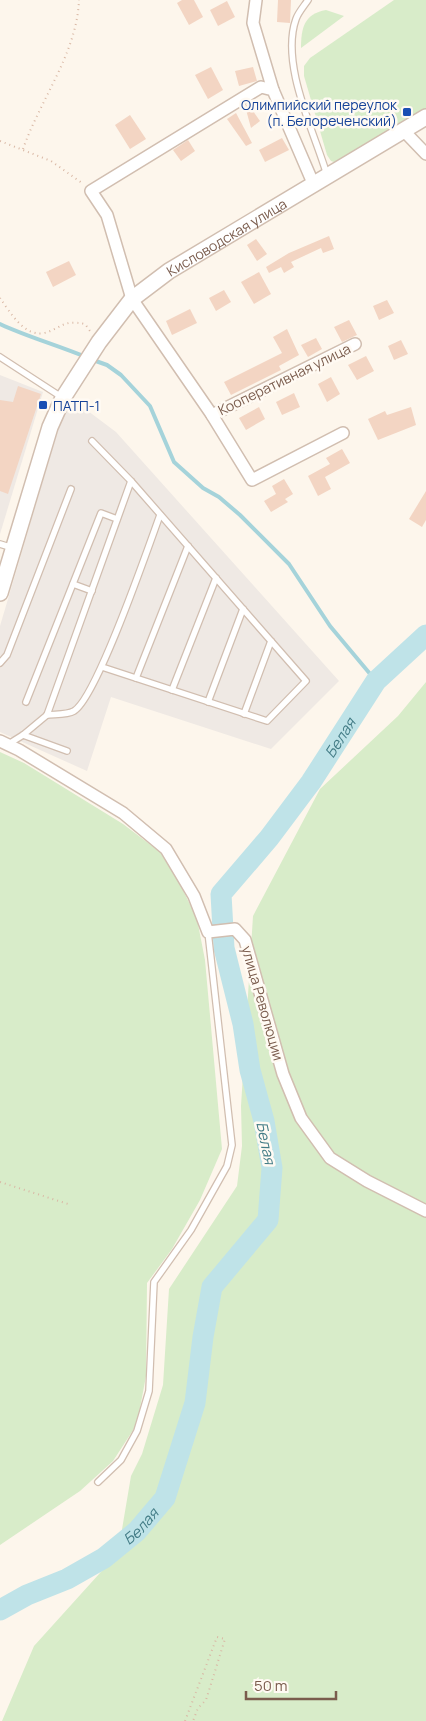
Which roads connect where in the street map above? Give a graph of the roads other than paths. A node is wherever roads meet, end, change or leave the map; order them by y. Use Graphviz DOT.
graph roads {
  1 [pos="256,0"];
  2 [pos="308,0"];
  3 [pos="273,90"];
  4 [pos="426,117"];
  5 [pos="403,130"];
  6 [pos="426,154"];
  7 [pos="328,175"];
  8 [pos="313,183"];
  9 [pos="132,299"];
  10 [pos="355,344"];
  11 [pos="0,357"];
  12 [pos="62,398"];
  13 [pos="212,415"];
  14 [pos="343,433"];
  15 [pos="92,441"];
  16 [pos="131,481"];
  17 [pos="71,489"];
  18 [pos="160,515"];
  19 [pos="117,519"];
  20 [pos="6,546"];
  21 [pos="188,546"];
  22 [pos="216,578"];
  23 [pos="73,584"];
  24 [pos="92,591"];
  25 [pos="0,593"];
  26 [pos="243,609"];
  27 [pos="271,641"];
  28 [pos="0,663"];
  29 [pos="102,667"];
  30 [pos="136,678"];
  31 [pos="172,690"];
  32 [pos="26,702"];
  33 [pos="208,702"];
  34 [pos="47,714"];
  35 [pos="244,714"];
  36 [pos="23,735"];
  37 [pos="4,743"];
  38 [pos="68,750"];
  39 [pos="208,932"];
  40 [pos="426,1211"];
  41 [pos="98,1482"];
  1 -- 3 [label="street"];
  2 -- 7 [label="lane"];
  3 -- 8 [label="street"];
  3 -- 9 [label="street, Кооперативная улица"];
  4 -- 5 [label="street, Кисловодская улица"];
  5 -- 6 [label="street"];
  5 -- 7 [label="street, Кисловодская улица"];
  7 -- 8 [label="street, Кисловодская улица"];
  8 -- 9 [label="street, Кисловодская улица"];
  9 -- 12 [label="street, Кисловодская улица"];
  9 -- 13 [label="street, Кооперативная улица"];
  10 -- 13 [label="street, Кооперативная улица"];
  11 -- 12 [label="lane"];
  12 -- 20 [label="street, Кисловодская улица"];
  13 -- 14 [label="street, Кооперативная улица"];
  15 -- 16 [label="lane"];
  16 -- 18 [label="lane"];
  16 -- 19 [label="lane"];
  17 -- 28 [label="lane"];
  18 -- 21 [label="lane"];
  18 -- 29 [label="lane"];
  19 -- 23 [label="lane"];
  19 -- 24 [label="lane"];
  20 -- 25 [label="street, Кисловодская улица"];
  21 -- 22 [label="lane"];
  21 -- 30 [label="lane"];
  22 -- 26 [label="lane"];
  22 -- 31 [label="lane"];
  23 -- 24 [label="lane"];
  23 -- 32 [label="lane"];
  24 -- 34 [label="lane"];
  26 -- 27 [label="lane"];
  26 -- 33 [label="lane"];
  27 -- 35 [label="lane"];
  27 -- 35 [label="lane"];
  29 -- 30 [label="lane"];
  29 -- 34 [label="lane"];
  30 -- 31 [label="lane"];
  31 -- 33 [label="lane"];
  33 -- 35 [label="lane"];
  34 -- 36 [label="lane"];
  36 -- 37 [label="lane"];
  36 -- 38 [label="lane"];
  37 -- 39 [label="street"];
  39 -- 40 [label="street, улица Революции"];
  39 -- 41 [label="lane"];
}
